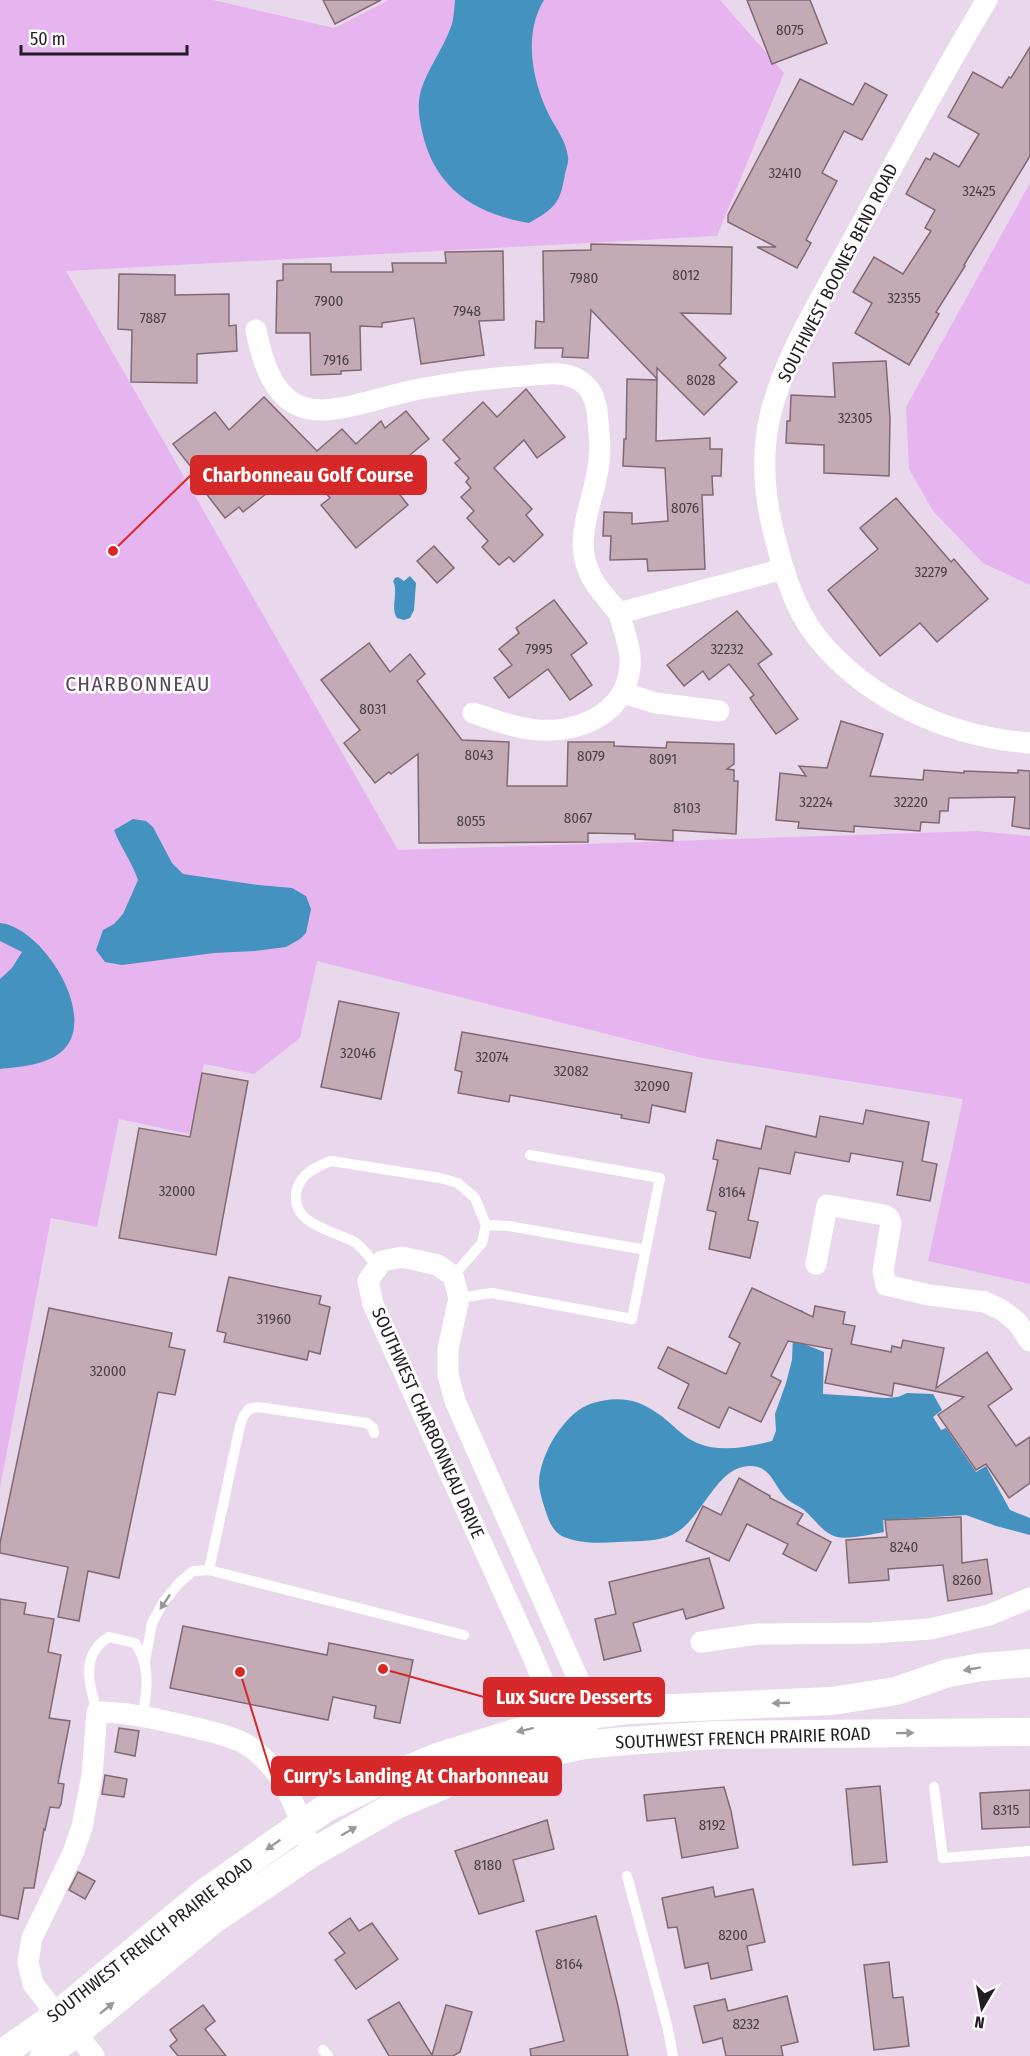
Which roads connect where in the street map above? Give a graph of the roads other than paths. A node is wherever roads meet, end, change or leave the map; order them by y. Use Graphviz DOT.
graph roads {
  1 [pos="987,0"];
  2 [pos="256,330"];
  3 [pos="783,569"];
  4 [pos="619,612"];
  5 [pos="623,693"];
  6 [pos="719,711"];
  7 [pos="473,713"];
  8 [pos="1030,743"];
  9 [pos="530,1155"];
  10 [pos="486,1225"];
  11 [pos="646,1250"];
  12 [pos="816,1264"];
  13 [pos="378,1267"];
  14 [pos="453,1276"];
  15 [pos="459,1298"];
  16 [pos="1030,1341"];
  17 [pos="374,1433"];
  18 [pos="209,1570"];
  19 [pos="1030,1598"];
  20 [pos="464,1635"];
  21 [pos="701,1642"];
  22 [pos="144,1661"];
  23 [pos="1030,1664"];
  24 [pos="97,1712"];
  25 [pos="143,1716"];
  26 [pos="576,1718"];
  27 [pos="1030,1732"];
  28 [pos="584,1745"];
  29 [pos="934,1786"];
  30 [pos="303,1824"];
  31 [pos="1030,1851"];
  32 [pos="312,1853"];
  33 [pos="627,1876"];
  34 [pos="66,2024"];
  35 [pos="0,2055"];
  36 [pos="44,2056"];
  37 [pos="94,2056"];
  38 [pos="673,2056"];
  1 -- 3 [label="street, SOUTHWEST BOONES BEND ROAD"];
  2 -- 4 [label="street"];
  3 -- 4 [label="street"];
  3 -- 8 [label="street, SOUTHWEST BOONES BEND ROAD"];
  4 -- 5 [label="street"];
  5 -- 6 [label="street"];
  5 -- 7 [label="street"];
  9 -- 11 [label="lane"];
  10 -- 11 [label="lane"];
  10 -- 13 [label="lane"];
  10 -- 14 [label="lane"];
  11 -- 15 [label="lane"];
  12 -- 16 [label="street"];
  13 -- 14 [label="street"];
  13 -- 26 [label="street, SOUTHWEST CHARBONNEAU DRIVE"];
  14 -- 15 [label="street, SOUTHWEST CHARBONNEAU DRIVE"];
  15 -- 26 [label="street, SOUTHWEST CHARBONNEAU DRIVE"];
  17 -- 18 [label="lane"];
  18 -- 20 [label="lane"];
  18 -- 22 [label="lane, one-way"];
  19 -- 21 [label="street"];
  22 -- 24 [label="lane"];
  22 -- 25 [label="lane"];
  23 -- 26 [label="street, SOUTHWEST FRENCH PRAIRIE ROAD, one-way"];
  24 -- 25 [label="street"];
  24 -- 34 [label="street"];
  25 -- 30 [label="street"];
  26 -- 28 [label="street, SOUTHWEST CHARBONNEAU DRIVE"];
  26 -- 30 [label="street, SOUTHWEST FRENCH PRAIRIE ROAD, one-way"];
  28 -- 27 [label="street, SOUTHWEST FRENCH PRAIRIE ROAD, one-way"];
  32 -- 28 [label="street, SOUTHWEST FRENCH PRAIRIE ROAD, one-way"];
  29 -- 31 [label="lane"];
  30 -- 32 [label="street"];
  30 -- 34 [label="street, SOUTHWEST FRENCH PRAIRIE ROAD, one-way"];
  34 -- 32 [label="street, SOUTHWEST FRENCH PRAIRIE ROAD, one-way"];
  33 -- 38 [label="lane"];
  34 -- 35 [label="street, SOUTHWEST FRENCH PRAIRIE ROAD"];
  34 -- 36 [label="street, SOUTHWEST FRENCH PRAIRIE ROAD"];
  34 -- 37 [label="street"];
}
